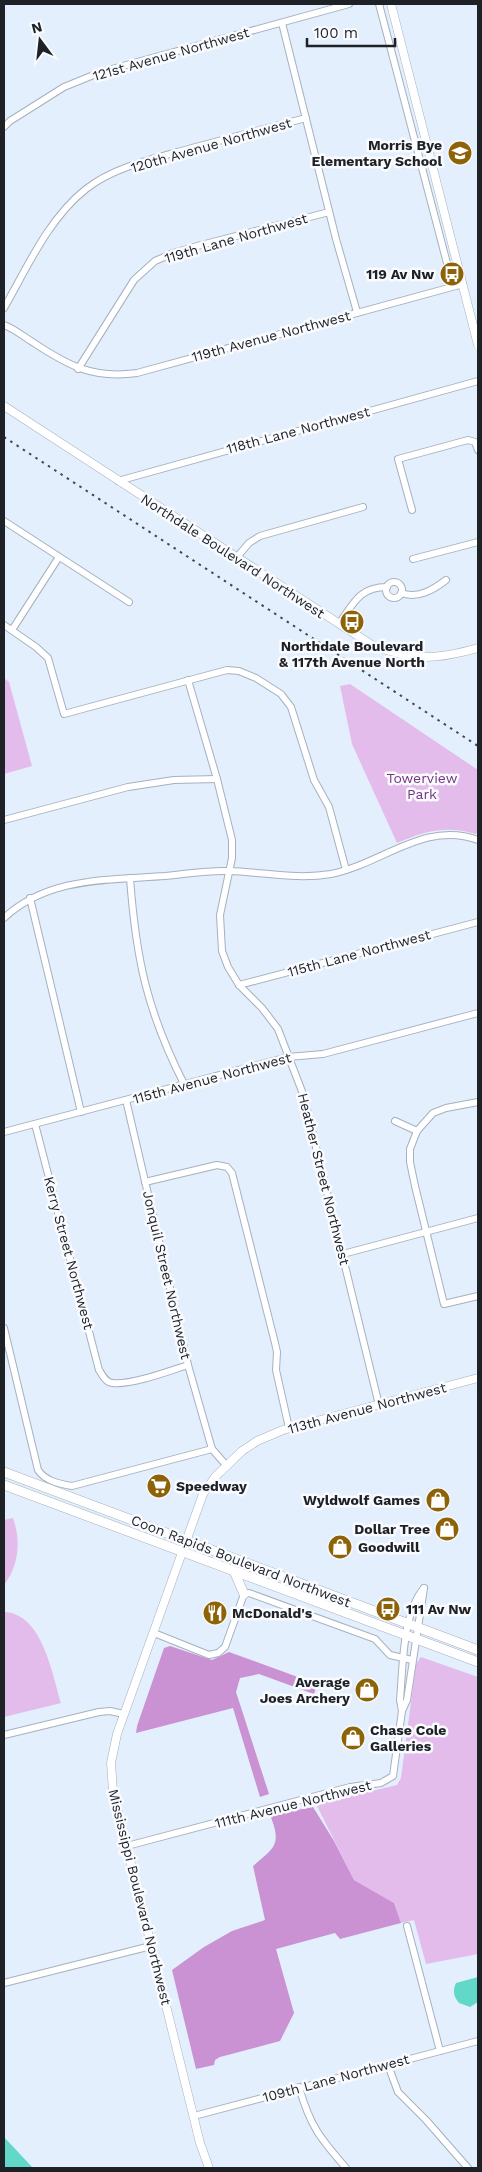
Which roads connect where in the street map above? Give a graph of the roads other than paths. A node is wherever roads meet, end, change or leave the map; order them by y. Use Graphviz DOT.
graph roads {
  1 [pos="349,4"];
  2 [pos="379,4"];
  3 [pos="391,4"];
  4 [pos="282,23"];
  5 [pos="306,118"];
  6 [pos="4,127"];
  7 [pos="329,212"];
  8 [pos="463,284"];
  9 [pos="453,286"];
  10 [pos="4,308"];
  11 [pos="357,312"];
  12 [pos="4,325"];
  13 [pos="476,326"];
  14 [pos="478,345"];
  15 [pos="78,369"];
  16 [pos="478,381"];
  17 [pos="4,406"];
  18 [pos="478,450"];
  19 [pos="118,481"];
  20 [pos="363,507"];
  21 [pos="412,510"];
  22 [pos="4,520"];
  23 [pos="478,542"];
  24 [pos="59,557"];
  25 [pos="237,557"];
  26 [pos="413,559"];
  27 [pos="446,580"];
  28 [pos="387,587"];
  29 [pos="401,593"];
  30 [pos="129,602"];
  31 [pos="339,624"];
  32 [pos="4,625"];
  33 [pos="12,630"];
  34 [pos="478,648"];
  35 [pos="188,680"];
  36 [pos="217,779"];
  37 [pos="4,820"];
  38 [pos="475,839"];
  39 [pos="346,870"];
  40 [pos="229,871"];
  41 [pos="130,878"];
  42 [pos="30,898"];
  43 [pos="4,918"];
  44 [pos="478,922"];
  45 [pos="239,985"];
  46 [pos="478,1013"];
  47 [pos="288,1057"];
  48 [pos="184,1084"];
  49 [pos="126,1100"];
  50 [pos="478,1102"];
  51 [pos="81,1112"];
  52 [pos="395,1121"];
  53 [pos="35,1124"];
  54 [pos="417,1130"];
  55 [pos="4,1132"];
  56 [pos="145,1182"];
  57 [pos="478,1218"];
  58 [pos="427,1234"];
  59 [pos="344,1254"];
  60 [pos="478,1296"];
  61 [pos="4,1328"];
  62 [pos="188,1365"];
  63 [pos="478,1378"];
  64 [pos="379,1405"];
  65 [pos="289,1428"];
  66 [pos="257,1441"];
  67 [pos="212,1449"];
  68 [pos="226,1465"];
  69 [pos="4,1472"];
  70 [pos="4,1485"];
  71 [pos="186,1541"];
  72 [pos="182,1552"];
  73 [pos="234,1571"];
  74 [pos="244,1594"];
  75 [pos="413,1626"];
  76 [pos="154,1633"];
  77 [pos="411,1638"];
  78 [pos="478,1650"];
  79 [pos="404,1658"];
  80 [pos="412,1660"];
  81 [pos="478,1662"];
  82 [pos="402,1711"];
  83 [pos="124,1714"];
  84 [pos="4,1735"];
  85 [pos="127,1846"];
  86 [pos="407,1926"];
  87 [pos="151,1946"];
  88 [pos="4,1983"];
  89 [pos="478,2041"];
  90 [pos="440,2051"];
  91 [pos="388,2065"];
  92 [pos="299,2087"];
  93 [pos="194,2116"];
  94 [pos="209,2168"];
  95 [pos="346,2168"];
  96 [pos="468,2168"];
  1 -- 4 [label="street, 121st Avenue Northwest"];
  2 -- 9 [label="street"];
  3 -- 8 [label="street"];
  4 -- 5 [label="street"];
  4 -- 6 [label="street, 121st Avenue Northwest"];
  5 -- 7 [label="street"];
  5 -- 10 [label="street, 120th Avenue Northwest"];
  7 -- 11 [label="street"];
  7 -- 15 [label="street, 119th Lane Northwest"];
  8 -- 9 [label="street, 119th Avenue Northwest"];
  8 -- 13 [label="street"];
  9 -- 11 [label="street, 119th Avenue Northwest"];
  11 -- 15 [label="street, 119th Avenue Northwest"];
  12 -- 15 [label="street"];
  13 -- 14 [label="street"];
  16 -- 19 [label="street, 118th Lane Northwest"];
  17 -- 19 [label="street, Northdale Boulevard Northwest"];
  18 -- 21 [label="street"];
  19 -- 25 [label="street, Northdale Boulevard Northwest"];
  20 -- 25 [label="street"];
  22 -- 24 [label="street"];
  23 -- 26 [label="street"];
  24 -- 30 [label="street"];
  24 -- 33 [label="street"];
  25 -- 31 [label="street, Northdale Boulevard Northwest"];
  27 -- 29 [label="street"];
  28 -- 29 [label="street"];
  28 -- 29 [label="street"];
  28 -- 31 [label="street"];
  31 -- 34 [label="street, Northdale Boulevard Northwest"];
  32 -- 33 [label="street"];
  33 -- 35 [label="street"];
  35 -- 36 [label="street, Heather Street Northwest"];
  35 -- 39 [label="street"];
  36 -- 37 [label="street"];
  36 -- 40 [label="street, Heather Street Northwest"];
  38 -- 39 [label="street"];
  39 -- 40 [label="street"];
  40 -- 41 [label="street"];
  40 -- 45 [label="street, Heather Street Northwest"];
  41 -- 42 [label="street"];
  41 -- 48 [label="street"];
  42 -- 43 [label="street"];
  42 -- 51 [label="street"];
  44 -- 45 [label="street, 115th Lane Northwest"];
  45 -- 47 [label="street, Heather Street Northwest"];
  46 -- 47 [label="street, 115th Avenue Northwest"];
  47 -- 48 [label="street, 115th Avenue Northwest"];
  47 -- 59 [label="street, Heather Street Northwest"];
  48 -- 49 [label="street, 115th Avenue Northwest"];
  49 -- 51 [label="street, 115th Avenue Northwest"];
  49 -- 56 [label="street, Jonquil Street Northwest"];
  50 -- 54 [label="street"];
  51 -- 53 [label="street, 115th Avenue Northwest"];
  52 -- 54 [label="street"];
  53 -- 55 [label="street, 115th Avenue Northwest"];
  53 -- 62 [label="street, Kerry Street Northwest"];
  54 -- 58 [label="street"];
  56 -- 62 [label="street, Jonquil Street Northwest"];
  56 -- 65 [label="street"];
  57 -- 58 [label="street"];
  58 -- 59 [label="street"];
  58 -- 60 [label="street"];
  59 -- 64 [label="street, Heather Street Northwest"];
  61 -- 67 [label="street"];
  62 -- 67 [label="street, Jonquil Street Northwest"];
  63 -- 64 [label="street, 113th Avenue Northwest"];
  64 -- 65 [label="street, 113th Avenue Northwest"];
  65 -- 66 [label="street, 113th Avenue Northwest"];
  66 -- 68 [label="street, Mississippi Boulevard Northwest"];
  67 -- 68 [label="street"];
  68 -- 71 [label="street, Mississippi Boulevard Northwest"];
  69 -- 71 [label="main road, Coon Rapids Boulevard Northwest"];
  70 -- 72 [label="main road, Coon Rapids Boulevard Northwest"];
  71 -- 72 [label="street, Mississippi Boulevard Northwest"];
  71 -- 75 [label="main road, Coon Rapids Boulevard Northwest"];
  72 -- 73 [label="main road, Coon Rapids Boulevard Northwest"];
  72 -- 76 [label="street, Mississippi Boulevard Northwest"];
  73 -- 74 [label="main road"];
  73 -- 77 [label="main road, Coon Rapids Boulevard Northwest"];
  74 -- 76 [label="street"];
  74 -- 79 [label="street"];
  75 -- 75 [label="street, 111th Avenue Northwest"];
  75 -- 77 [label="street, 111th Avenue Northwest"];
  75 -- 78 [label="main road, Coon Rapids Boulevard Northwest"];
  76 -- 83 [label="street, Mississippi Boulevard Northwest"];
  77 -- 79 [label="street, 111th Avenue Northwest"];
  77 -- 80 [label="street, 111th Avenue Northwest"];
  77 -- 81 [label="main road, Coon Rapids Boulevard Northwest"];
  79 -- 80 [label="street"];
  79 -- 82 [label="street, 111th Avenue Northwest"];
  80 -- 82 [label="street, 111th Avenue Northwest"];
  82 -- 85 [label="street, 111th Avenue Northwest"];
  83 -- 84 [label="street"];
  83 -- 85 [label="street, Mississippi Boulevard Northwest"];
  85 -- 87 [label="street, Mississippi Boulevard Northwest"];
  86 -- 90 [label="street"];
  87 -- 88 [label="street"];
  87 -- 93 [label="street, Mississippi Boulevard Northwest"];
  89 -- 90 [label="street, 109th Lane Northwest"];
  90 -- 91 [label="street, 109th Lane Northwest"];
  91 -- 92 [label="street, 109th Lane Northwest"];
  91 -- 96 [label="street"];
  92 -- 93 [label="street, 109th Lane Northwest"];
  92 -- 95 [label="street"];
  93 -- 94 [label="street, Mississippi Boulevard Northwest"];
}
